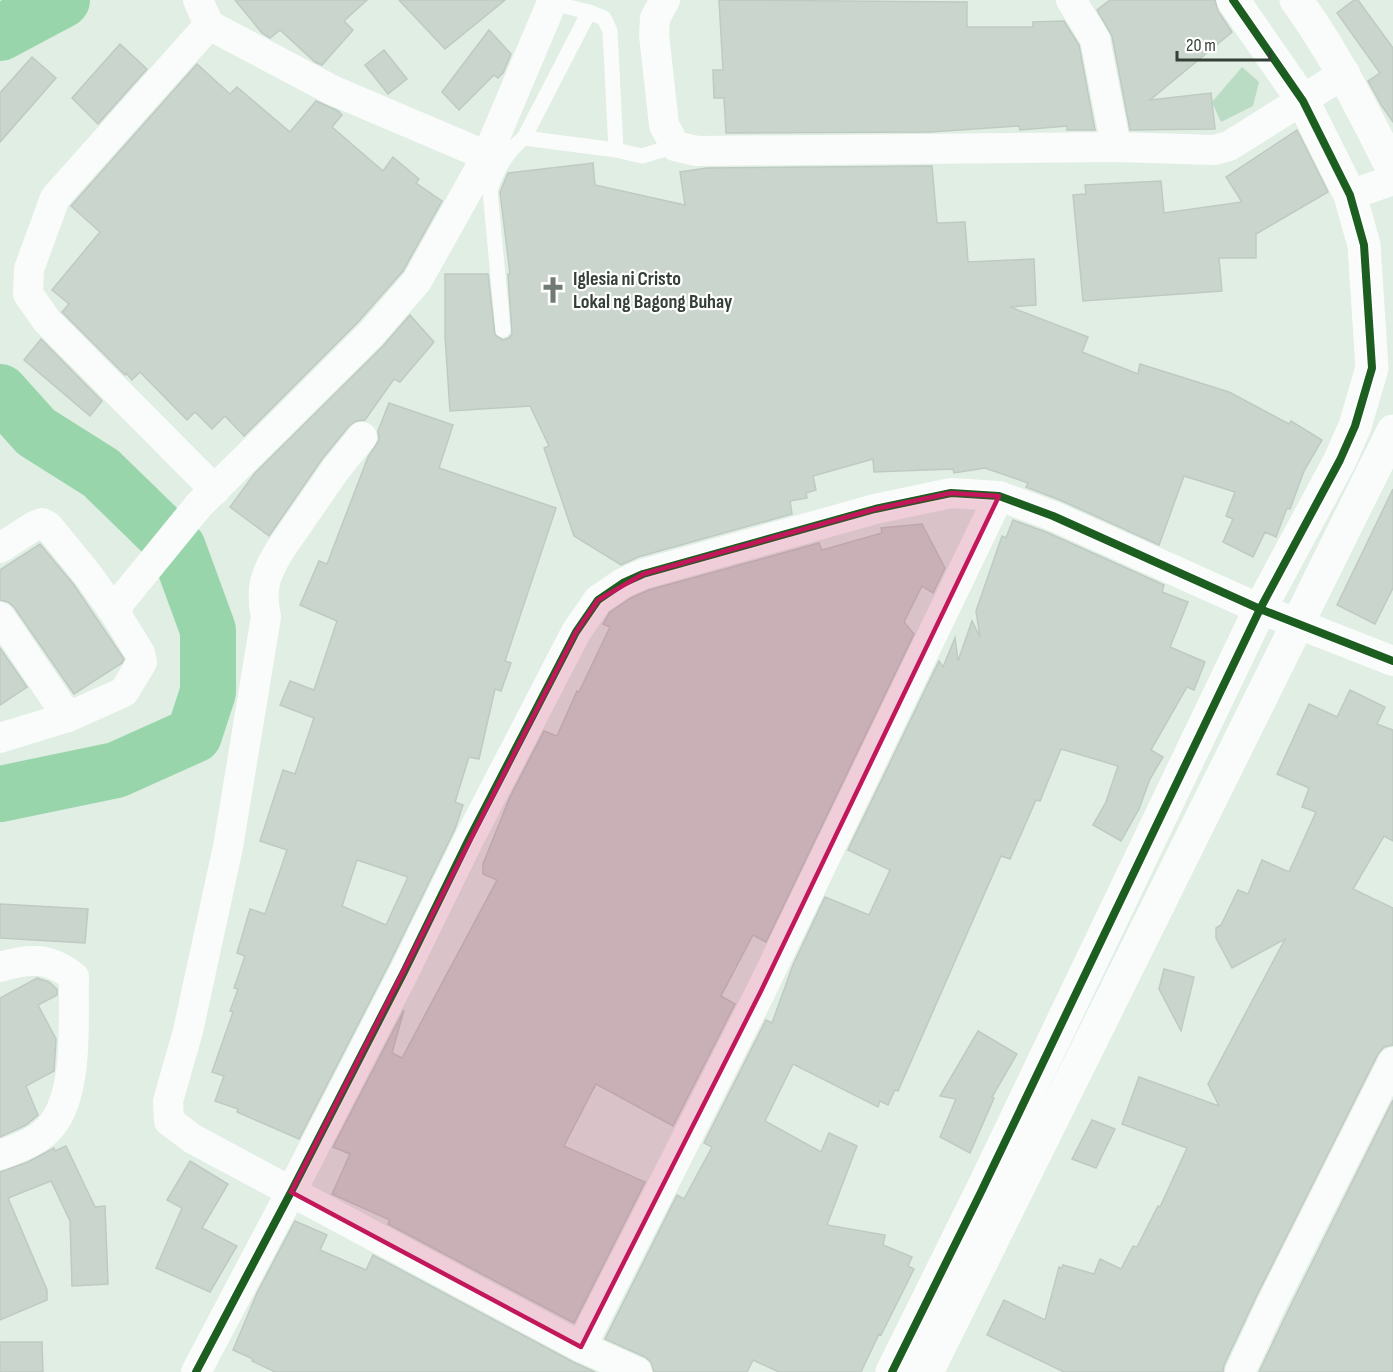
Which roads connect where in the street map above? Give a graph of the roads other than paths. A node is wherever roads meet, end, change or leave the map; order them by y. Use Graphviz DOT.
graph roads {
  1 [pos="664,0"];
  2 [pos="1071,0"];
  3 [pos="1233,0"];
  4 [pos="1296,0"];
  5 [pos="552,3"];
  6 [pos="203,12"];
  7 [pos="589,12"];
  8 [pos="1345,74"];
  9 [pos="1304,101"];
  10 [pos="524,138"];
  11 [pos="675,146"];
  12 [pos="1116,147"];
  13 [pos="616,150"];
  14 [pos="495,160"];
  15 [pos="1393,170"];
  16 [pos="1393,180"];
  17 [pos="1350,195"];
  18 [pos="503,330"];
  19 [pos="1393,431"];
  20 [pos="362,437"];
  21 [pos="999,496"];
  22 [pos="207,498"];
  23 [pos="0,548"];
  24 [pos="118,609"];
  25 [pos="1260,609"];
  26 [pos="0,617"];
  27 [pos="1298,623"];
  28 [pos="1393,661"];
  29 [pos="68,717"];
  30 [pos="0,738"];
  31 [pos="0,967"];
  32 [pos="1393,1062"];
  33 [pos="0,1155"];
  34 [pos="291,1192"];
  35 [pos="580,1347"];
  36 [pos="916,1368"];
  37 [pos="196,1372"];
  38 [pos="637,1372"];
  39 [pos="1240,1372"];
  1 -- 11 [label="street"];
  2 -- 12 [label="street"];
  3 -- 9 [label="street"];
  4 -- 8 [label="street"];
  5 -- 7 [label="lane"];
  5 -- 14 [label="street"];
  6 -- 14 [label="street"];
  6 -- 22 [label="street"];
  7 -- 10 [label="lane"];
  7 -- 13 [label="lane"];
  8 -- 9 [label="street"];
  8 -- 15 [label="street"];
  9 -- 12 [label="street"];
  9 -- 17 [label="street"];
  10 -- 13 [label="lane"];
  10 -- 14 [label="lane"];
  11 -- 12 [label="street"];
  11 -- 13 [label="lane"];
  14 -- 18 [label="lane"];
  14 -- 22 [label="street"];
  16 -- 17 [label="street"];
  17 -- 25 [label="street"];
  19 -- 27 [label="street"];
  20 -- 34 [label="street"];
  21 -- 25 [label="street"];
  21 -- 34 [label="street"];
  21 -- 35 [label="street"];
  22 -- 24 [label="street"];
  23 -- 24 [label="street"];
  24 -- 29 [label="street"];
  25 -- 27 [label="street"];
  25 -- 36 [label="street"];
  26 -- 29 [label="street"];
  27 -- 28 [label="street"];
  27 -- 36 [label="street"];
  29 -- 30 [label="street"];
  31 -- 33 [label="street"];
  32 -- 39 [label="street"];
  34 -- 35 [label="street"];
  34 -- 37 [label="street"];
  35 -- 38 [label="street"];
}
